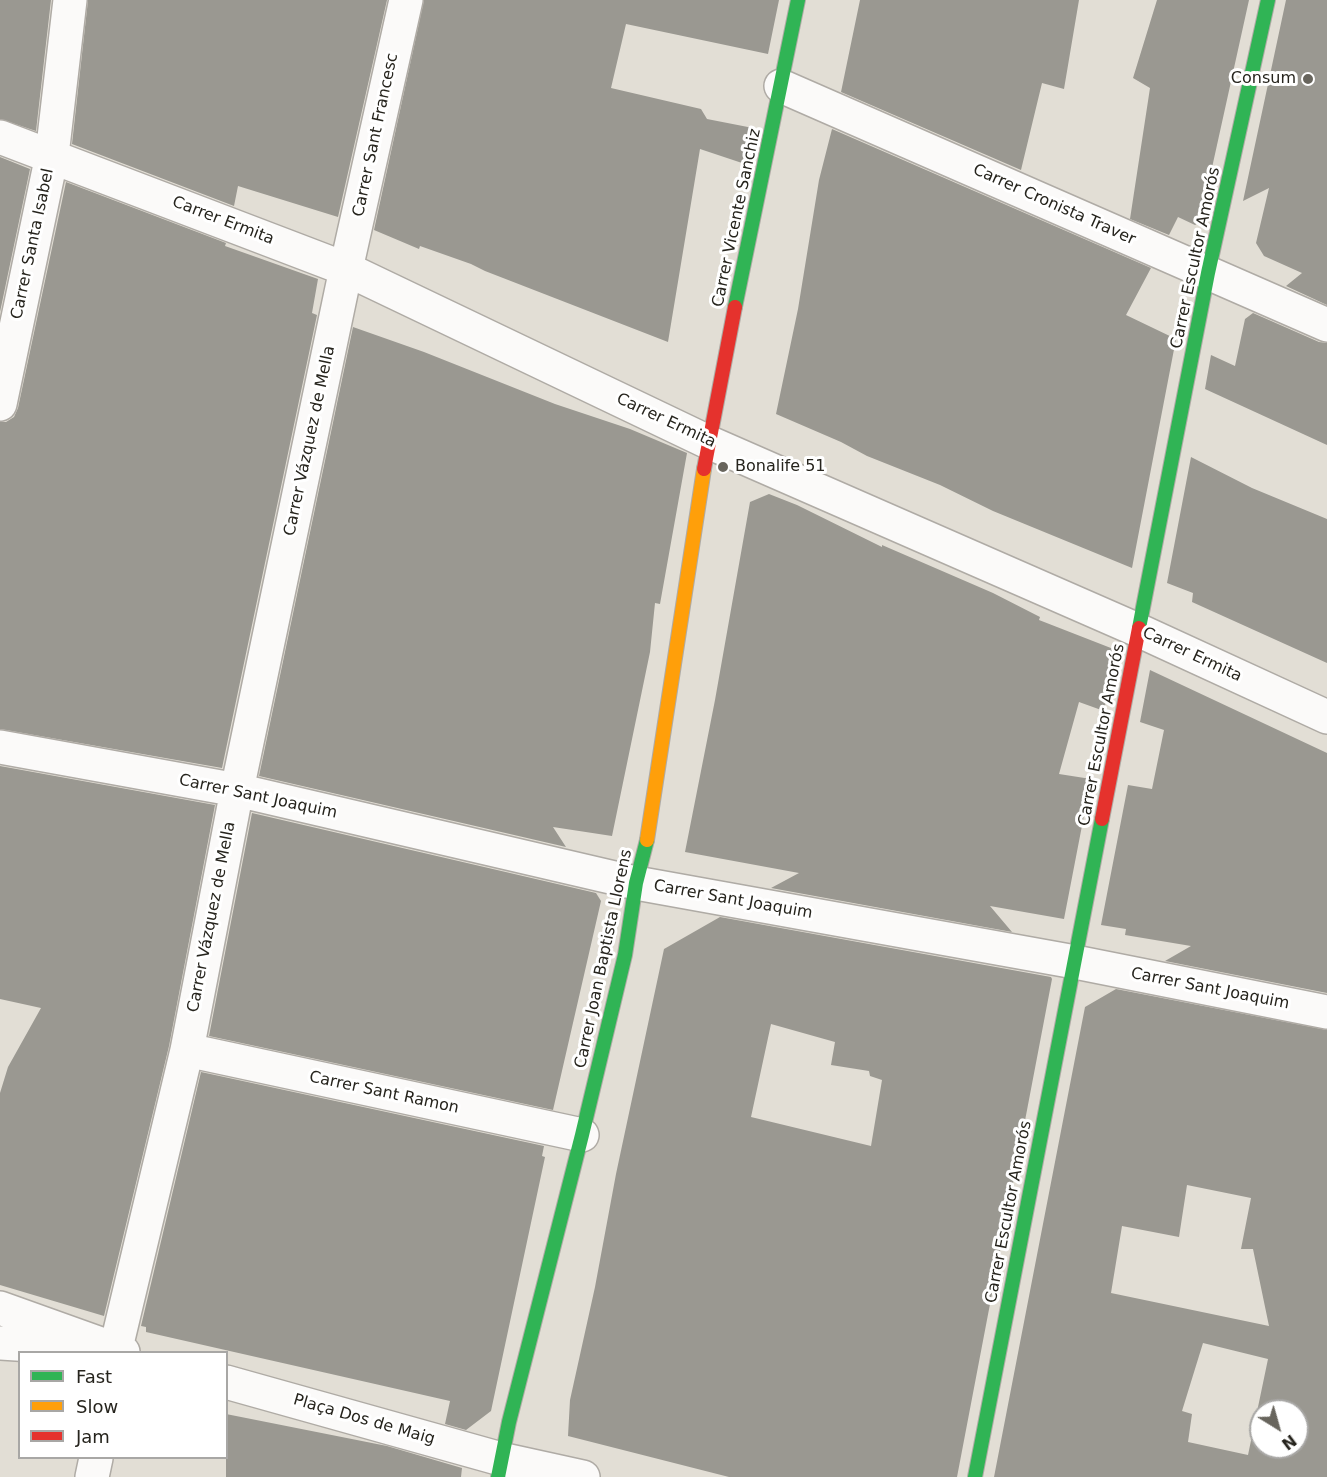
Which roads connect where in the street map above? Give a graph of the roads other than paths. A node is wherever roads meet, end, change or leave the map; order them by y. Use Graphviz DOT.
graph roads {
  1 [pos="70,0"];
  2 [pos="406,0"];
  3 [pos="798,0"];
  4 [pos="1268,0"];
  5 [pos="781,86"];
  6 [pos="0,136"];
  7 [pos="52,155"];
  8 [pos="346,269"];
  9 [pos="1209,273"];
  10 [pos="1327,325"];
  11 [pos="0,404"];
  12 [pos="708,442"];
  13 [pos="1140,631"];
  14 [pos="1327,717"];
  15 [pos="0,747"];
  16 [pos="237,790"];
  17 [pos="636,883"];
  18 [pos="1075,962"];
  19 [pos="1327,1012"];
  20 [pos="187,1050"];
  21 [pos="582,1135"];
  22 [pos="0,1308"];
  23 [pos="0,1343"];
  24 [pos="105,1351"];
  25 [pos="115,1351"];
  26 [pos="118,1351"];
  27 [pos="228,1383"];
  28 [pos="96,1459"];
  29 [pos="500,1468"];
  30 [pos="92,1477"];
  31 [pos="583,1477"];
  32 [pos="975,1477"];
  1 -- 7 [label="street, Carrer Santa Isabel"];
  2 -- 8 [label="street, Carrer Sant Francesc"];
  3 -- 5 [label="street, Carrer Vicente Sanchiz"];
  4 -- 9 [label="street, Carrer Escultor Amorós"];
  5 -- 9 [label="street, Carrer Cronista Traver"];
  5 -- 12 [label="street, Carrer Vicente Sanchiz"];
  6 -- 7 [label="street, Carrer Ermita"];
  7 -- 8 [label="street, Carrer Ermita"];
  7 -- 11 [label="street, Carrer Santa Isabel"];
  8 -- 12 [label="street, Carrer Ermita"];
  8 -- 16 [label="street, Carrer Vázquez de Mella"];
  9 -- 10 [label="street, Carrer Cronista Traver"];
  9 -- 13 [label="street, Carrer Escultor Amorós"];
  12 -- 13 [label="street, Carrer Ermita"];
  12 -- 17 [label="street, Carrer Joan Baptista Llorens"];
  13 -- 14 [label="street, Carrer Ermita"];
  13 -- 18 [label="street, Carrer Escultor Amorós"];
  15 -- 16 [label="street, Carrer Sant Joaquim"];
  16 -- 17 [label="street, Carrer Sant Joaquim"];
  16 -- 20 [label="street, Carrer Vázquez de Mella"];
  17 -- 18 [label="street, Carrer Sant Joaquim"];
  17 -- 21 [label="street, Carrer Joan Baptista Llorens"];
  18 -- 19 [label="street, Carrer Sant Joaquim"];
  18 -- 32 [label="street, Carrer Escultor Amorós"];
  20 -- 21 [label="street, Carrer Sant Ramon"];
  20 -- 26 [label="street, Carrer Vázquez de Mella"];
  21 -- 29 [label="street, Carrer Joan Baptista Llorens"];
  22 -- 25 [label="street"];
  23 -- 24 [label="street"];
  27 -- 29 [label="street, Plaça Dos de Maig"];
  28 -- 30 [label="street"];
  29 -- 31 [label="street, Plaça Dos de Maig"];
}
